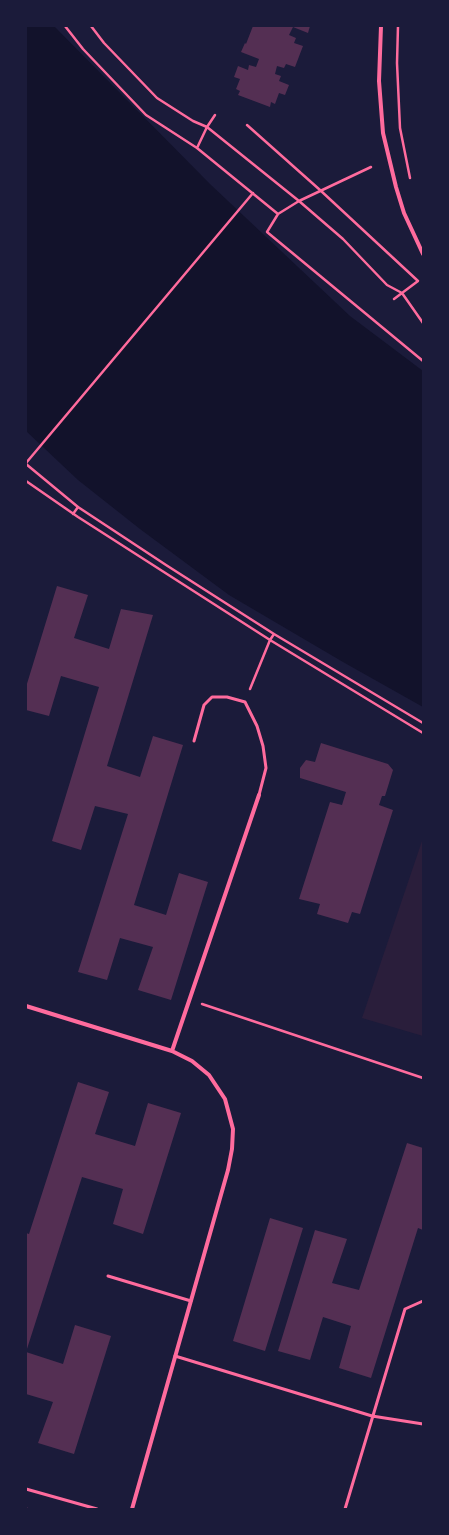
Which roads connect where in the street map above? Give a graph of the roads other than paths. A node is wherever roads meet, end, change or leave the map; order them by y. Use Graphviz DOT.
graph roads {
  1 [pos="381,26"];
  2 [pos="423,254"];
  3 [pos="194,742"];
  4 [pos="259,795"];
  5 [pos="26,1006"];
  6 [pos="172,1051"];
  7 [pos="108,1276"];
  8 [pos="191,1301"];
  9 [pos="423,1301"];
  10 [pos="175,1356"];
  11 [pos="372,1416"];
  12 [pos="423,1424"];
  13 [pos="26,1489"];
  14 [pos="97,1509"];
  15 [pos="132,1509"];
  16 [pos="344,1509"];
  1 -- 2 [label="street"];
  3 -- 4 [label="lane"];
  4 -- 6 [label="street"];
  5 -- 6 [label="street"];
  6 -- 8 [label="street"];
  7 -- 8 [label="lane"];
  8 -- 10 [label="street"];
  9 -- 11 [label="lane"];
  10 -- 11 [label="lane"];
  10 -- 15 [label="street"];
  11 -- 12 [label="lane"];
  11 -- 16 [label="lane"];
  13 -- 14 [label="lane"];
}
